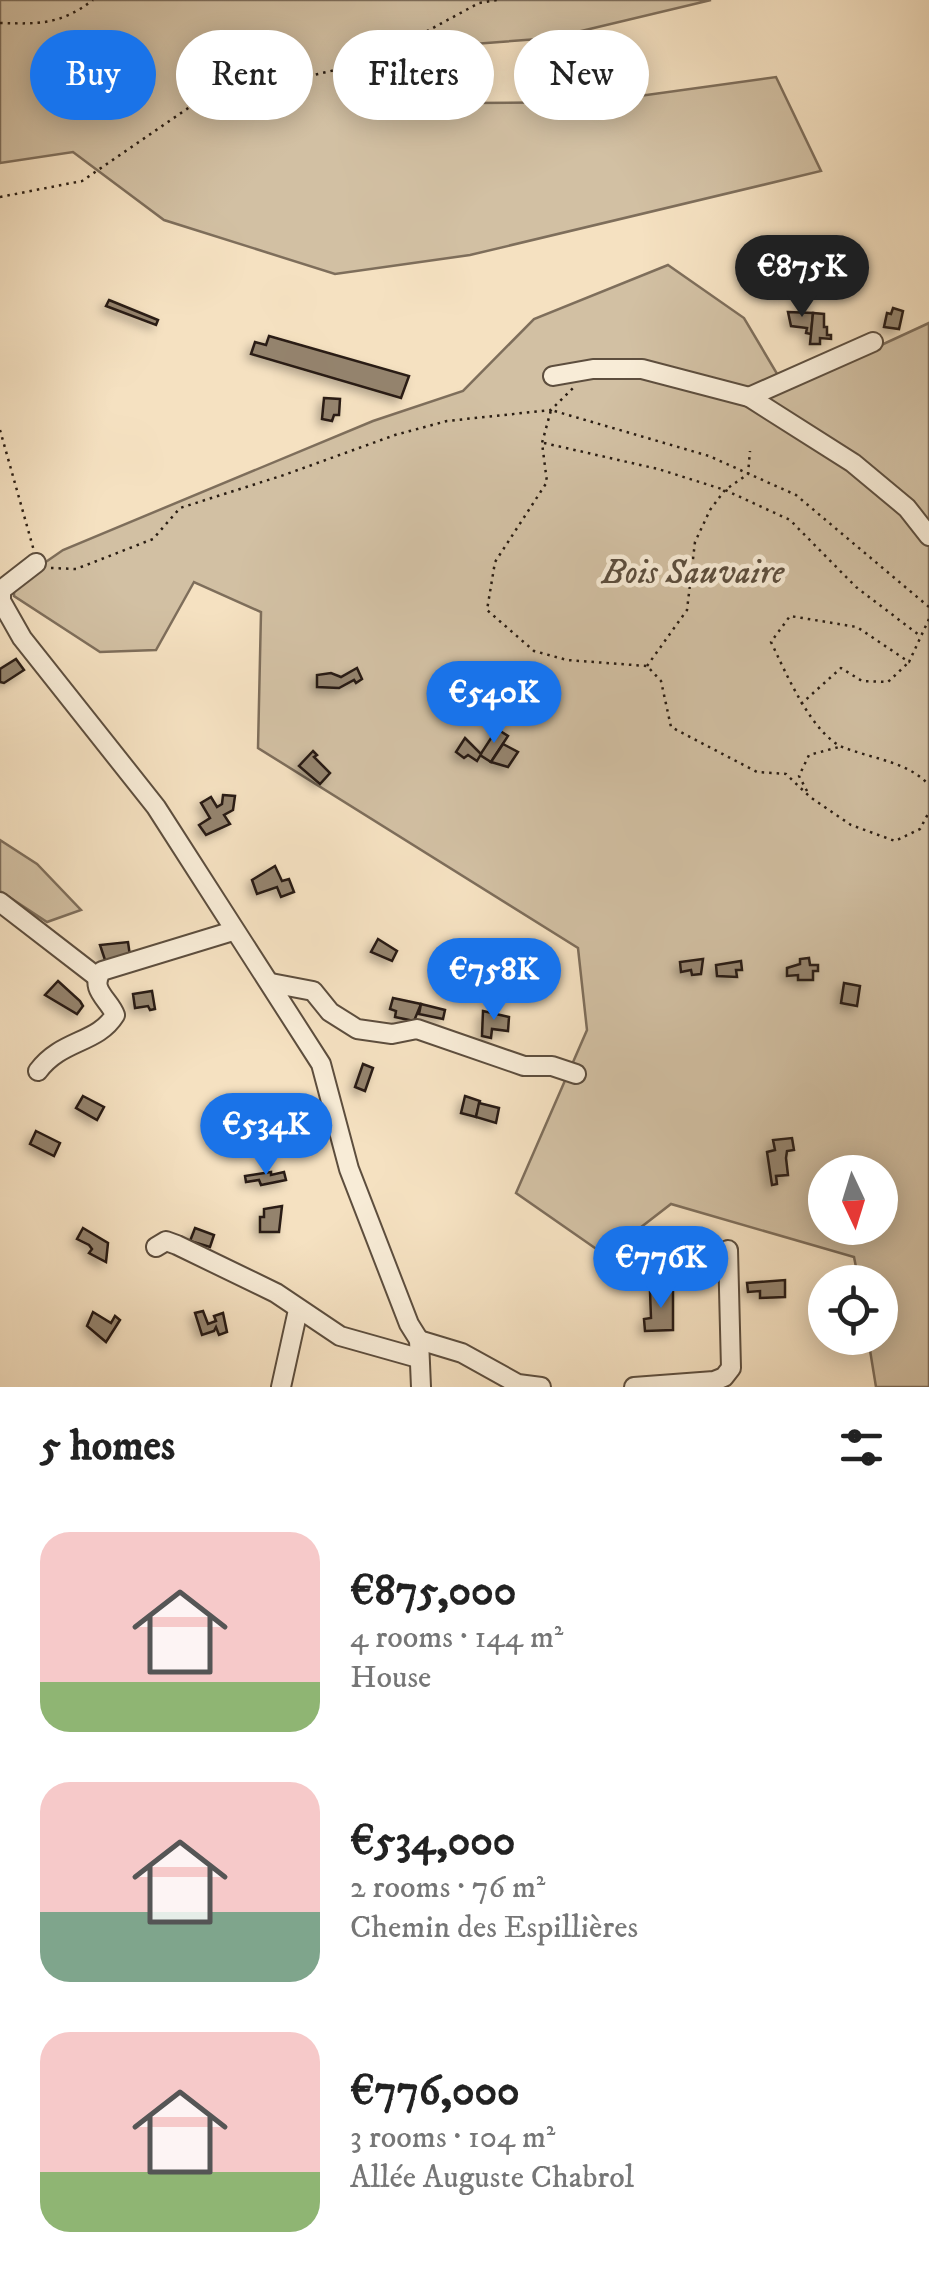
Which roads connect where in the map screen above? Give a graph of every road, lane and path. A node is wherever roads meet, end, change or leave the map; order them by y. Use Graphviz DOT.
graph roads {
  1 [pos="93,0"];
  2 [pos="498,0"];
  3 [pos="0,23"];
  4 [pos="0,197"];
  5 [pos="873,342"];
  6 [pos="593,368"];
  7 [pos="554,376"];
  8 [pos="749,397"];
  9 [pos="551,410"];
  10 [pos="0,430"];
  11 [pos="542,443"];
  12 [pos="750,451"];
  13 [pos="748,474"];
  14 [pos="726,490"];
  15 [pos="929,536"];
  16 [pos="36,563"];
  17 [pos="929,607"];
  18 [pos="929,619"];
  19 [pos="920,636"];
  20 [pos="910,662"];
  21 [pos="647,666"];
  22 [pos="800,704"];
  23 [pos="840,747"];
  24 [pos="929,785"];
  25 [pos="810,797"];
  26 [pos="929,812"];
  27 [pos="0,902"];
  28 [pos="233,931"];
  29 [pos="97,977"];
  30 [pos="271,983"];
  31 [pos="38,1071"];
  32 [pos="576,1074"];
  33 [pos="156,1247"];
  34 [pos="728,1250"];
  35 [pos="298,1310"];
  36 [pos="418,1349"];
  37 [pos="282,1387"];
  38 [pos="421,1387"];
  39 [pos="541,1387"];
  40 [pos="634,1387"];
  1 -- 3 [label="path"];
  2 -- 4 [label="path"];
  5 -- 8 [label="street"];
  6 -- 7 [label="street"];
  6 -- 8 [label="street"];
  6 -- 9 [label="path"];
  8 -- 15 [label="street"];
  9 -- 11 [label="path"];
  9 -- 13 [label="path"];
  9 -- 16 [label="path"];
  10 -- 16 [label="path"];
  11 -- 14 [label="path"];
  11 -- 21 [label="path"];
  12 -- 13 [label="path"];
  13 -- 14 [label="path"];
  13 -- 17 [label="path"];
  14 -- 19 [label="path"];
  14 -- 21 [label="path"];
  16 -- 28 [label="street"];
  18 -- 19 [label="path"];
  19 -- 20 [label="path"];
  20 -- 22 [label="path"];
  20 -- 22 [label="path"];
  21 -- 25 [label="path"];
  22 -- 23 [label="path"];
  23 -- 24 [label="path"];
  23 -- 25 [label="path"];
  25 -- 26 [label="path"];
  27 -- 29 [label="street"];
  28 -- 29 [label="street"];
  28 -- 30 [label="street"];
  29 -- 31 [label="street"];
  30 -- 32 [label="street"];
  30 -- 36 [label="street"];
  33 -- 35 [label="street"];
  34 -- 40 [label="street"];
  35 -- 36 [label="street"];
  35 -- 37 [label="street"];
  36 -- 38 [label="street"];
  36 -- 39 [label="street"];
}
